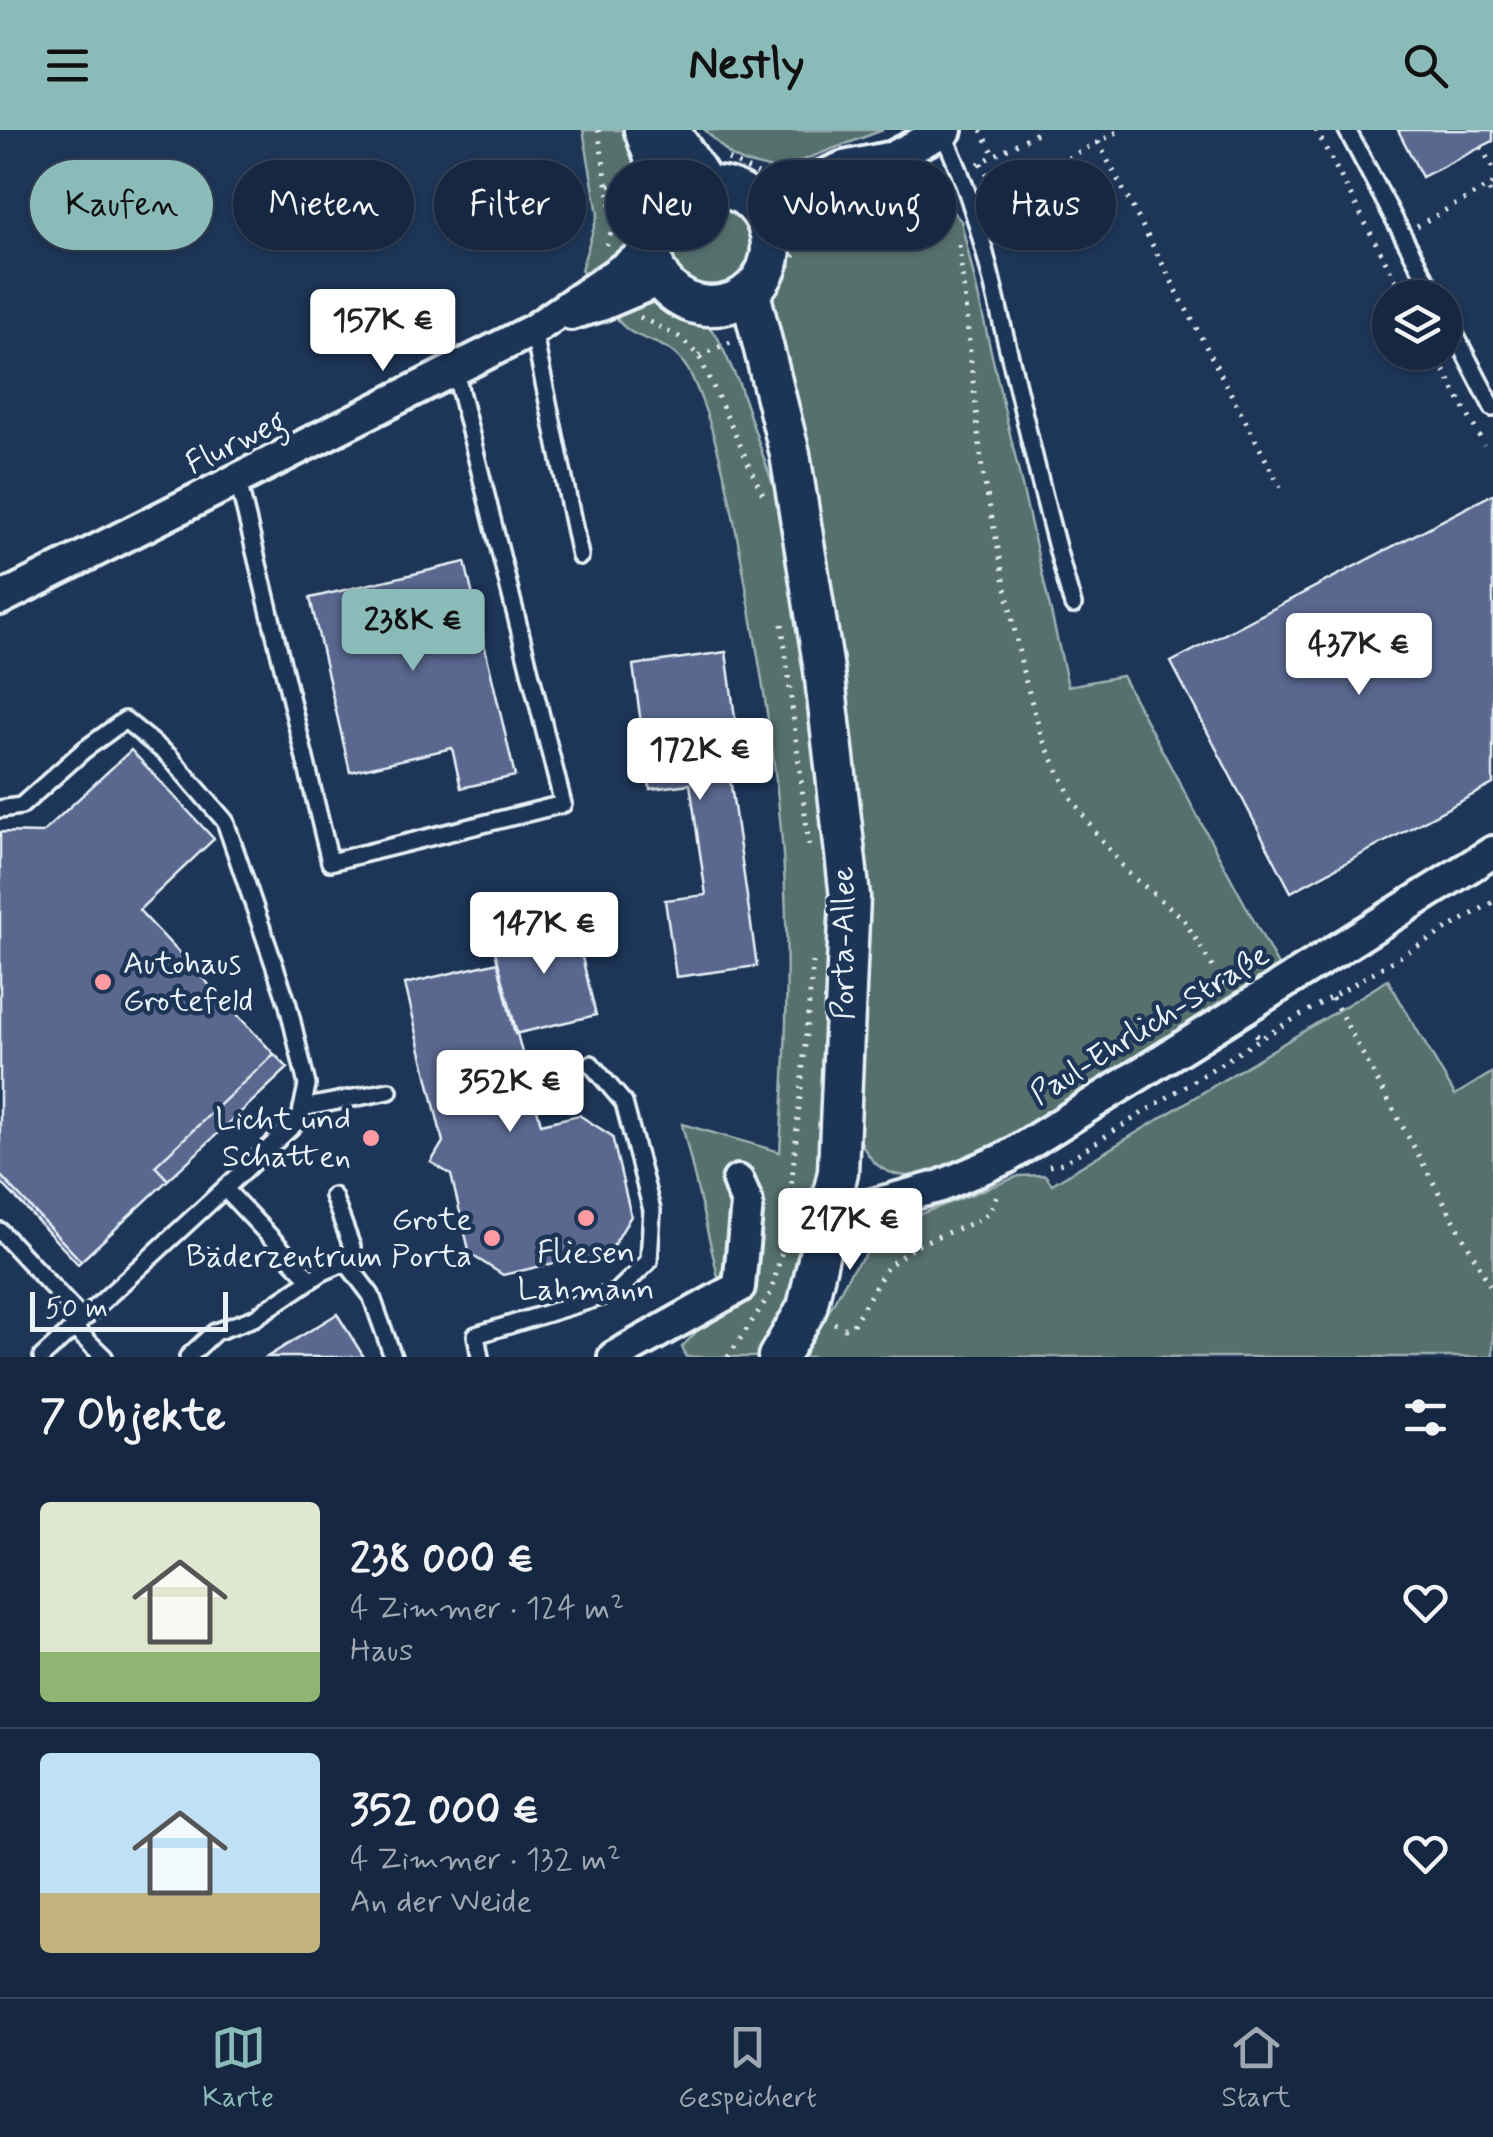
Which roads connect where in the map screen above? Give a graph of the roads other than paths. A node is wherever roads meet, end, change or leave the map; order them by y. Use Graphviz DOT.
graph roads {
  1 [pos="644,130"];
  2 [pos="669,130"];
  3 [pos="1347,130"];
  4 [pos="943,131"];
  5 [pos="655,160"];
  6 [pos="689,160"];
  7 [pos="877,160"];
  8 [pos="646,250"];
  9 [pos="771,250"];
  10 [pos="638,274"];
  11 [pos="1426,280"];
  12 [pos="733,300"];
  13 [pos="543,324"];
  14 [pos="1462,349"];
  15 [pos="456,372"];
  16 [pos="1493,408"];
  17 [pos="238,481"];
  18 [pos="580,556"];
  19 [pos="0,598"];
  20 [pos="1073,605"];
  21 [pos="0,809"];
  22 [pos="1493,852"];
  23 [pos="591,1064"];
  24 [pos="389,1091"];
  25 [pos="302,1108"];
  26 [pos="738,1181"];
  27 [pos="224,1189"];
  28 [pos="333,1196"];
  29 [pos="828,1222"];
  30 [pos="0,1231"];
  31 [pos="346,1262"];
  32 [pos="311,1280"];
  33 [pos="78,1323"];
  34 [pos="42,1357"];
  35 [pos="104,1357"];
  36 [pos="188,1357"];
  37 [pos="393,1357"];
  38 [pos="480,1357"];
  39 [pos="614,1357"];
  40 [pos="778,1357"];
  1 -- 5 [label="street"];
  2 -- 6 [label="street"];
  3 -- 11 [label="lane"];
  4 -- 7 [label="street"];
  4 -- 20 [label="lane"];
  8 -- 10 [label="street"];
  9 -- 12 [label="street"];
  10 -- 12 [label="street"];
  10 -- 13 [label="street, Flurweg"];
  12 -- 29 [label="street, Porta-Allee"];
  13 -- 15 [label="street, Flurweg"];
  13 -- 18 [label="lane"];
  14 -- 16 [label="lane"];
  15 -- 17 [label="street, Flurweg"];
  15 -- 17 [label="lane"];
  17 -- 19 [label="street, Flurweg"];
  21 -- 25 [label="lane"];
  22 -- 29 [label="street, Paul-Ehrlich-Straße"];
  23 -- 38 [label="lane"];
  24 -- 25 [label="lane"];
  25 -- 27 [label="lane"];
  26 -- 39 [label="street"];
  27 -- 32 [label="lane"];
  27 -- 33 [label="lane"];
  28 -- 31 [label="lane"];
  29 -- 40 [label="street, Porta-Allee"];
  30 -- 33 [label="lane"];
  31 -- 32 [label="lane"];
  31 -- 37 [label="lane"];
  32 -- 36 [label="lane"];
  33 -- 34 [label="lane"];
  33 -- 35 [label="lane"];
}
